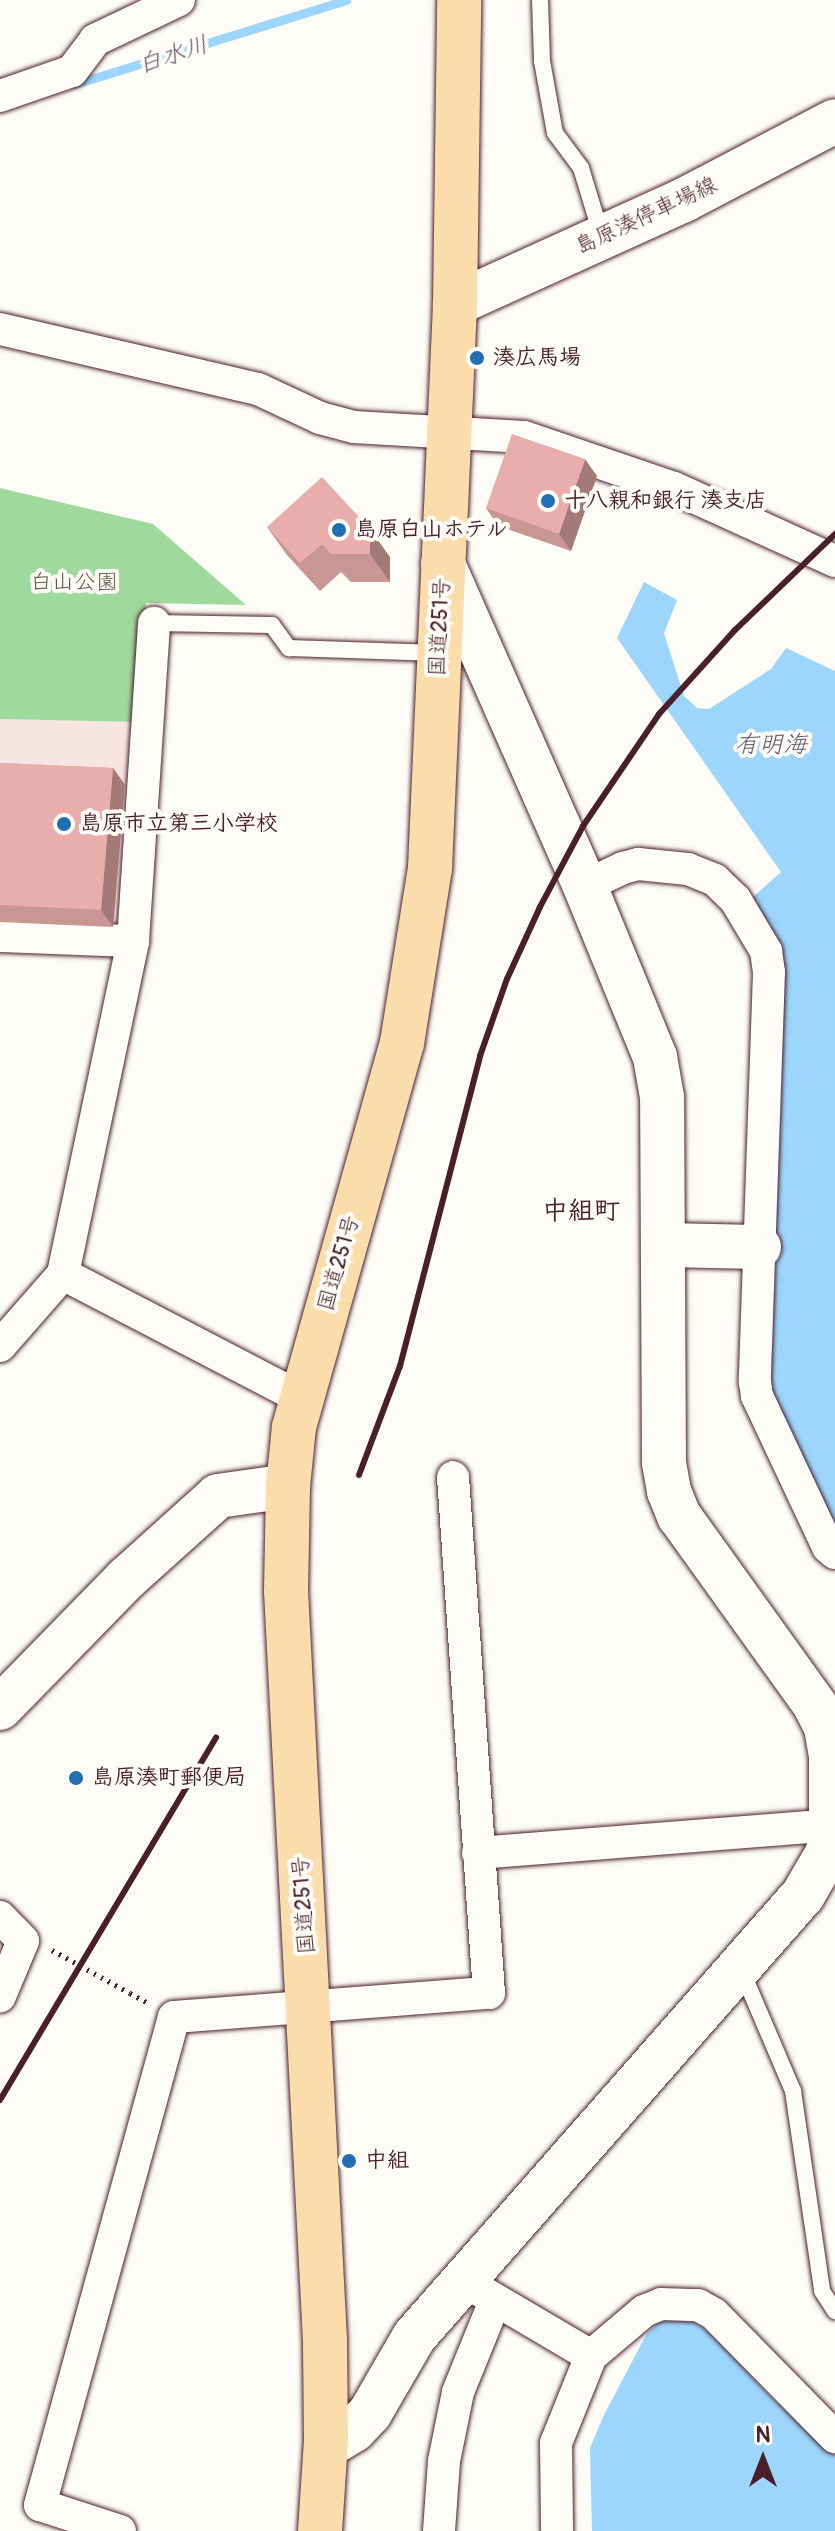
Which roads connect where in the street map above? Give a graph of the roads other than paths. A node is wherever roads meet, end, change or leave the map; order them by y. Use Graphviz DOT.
graph roads {
  1 [pos="179,0"];
  2 [pos="459,0"];
  3 [pos="540,0"];
  4 [pos="0,96"];
  5 [pos="835,121"];
  6 [pos="602,237"];
  7 [pos="455,304"];
  8 [pos="0,329"];
  9 [pos="449,432"];
  10 [pos="835,561"];
  11 [pos="443,564"];
  12 [pos="154,623"];
  13 [pos="439,653"];
  14 [pos="585,886"];
  15 [pos="0,936"];
  16 [pos="133,941"];
  17 [pos="664,1245"];
  18 [pos="759,1247"];
  19 [pos="63,1274"];
  20 [pos="0,1346"];
  21 [pos="301,1398"];
  22 [pos="453,1477"];
  23 [pos="288,1486"];
  24 [pos="835,1553"];
  25 [pos="0,1708"];
  26 [pos="831,1847"];
  27 [pos="478,1853"];
  28 [pos="0,1917"];
  29 [pos="741,1967"];
  30 [pos="0,1996"];
  31 [pos="311,2009"];
  32 [pos="479,2290"];
  33 [pos="835,2311"];
  34 [pos="591,2356"];
  35 [pos="835,2437"];
  36 [pos="326,2440"];
  37 [pos="36,2518"];
  38 [pos="120,2531"];
  39 [pos="320,2531"];
  40 [pos="439,2531"];
  41 [pos="557,2531"];
  1 -- 4 [label="street"];
  2 -- 7 [label="highway, 国道251号"];
  3 -- 6 [label="lane"];
  5 -- 6 [label="street, 島原湊停車場線"];
  6 -- 7 [label="street, 島原湊停車場線"];
  7 -- 9 [label="highway, 国道251号"];
  8 -- 9 [label="street"];
  9 -- 10 [label="street"];
  9 -- 11 [label="highway, 国道251号"];
  11 -- 13 [label="highway, 国道251号"];
  11 -- 14 [label="street"];
  12 -- 13 [label="lane"];
  12 -- 16 [label="street"];
  13 -- 21 [label="highway, 国道251号"];
  14 -- 17 [label="street"];
  14 -- 18 [label="street"];
  15 -- 16 [label="street"];
  16 -- 19 [label="street"];
  17 -- 18 [label="street"];
  17 -- 26 [label="street"];
  18 -- 24 [label="street"];
  19 -- 20 [label="street"];
  19 -- 21 [label="street"];
  21 -- 23 [label="highway, 国道251号"];
  22 -- 27 [label="street"];
  23 -- 25 [label="street"];
  23 -- 31 [label="highway, 国道251号"];
  26 -- 27 [label="street"];
  26 -- 29 [label="street"];
  27 -- 31 [label="street"];
  28 -- 30 [label="street"];
  29 -- 32 [label="street"];
  29 -- 33 [label="lane"];
  31 -- 36 [label="highway, 国道251号"];
  31 -- 37 [label="street"];
  32 -- 34 [label="street"];
  32 -- 36 [label="street"];
  32 -- 40 [label="street"];
  34 -- 35 [label="street"];
  34 -- 41 [label="street"];
  36 -- 39 [label="highway, 国道251号"];
  37 -- 38 [label="street"];
}
